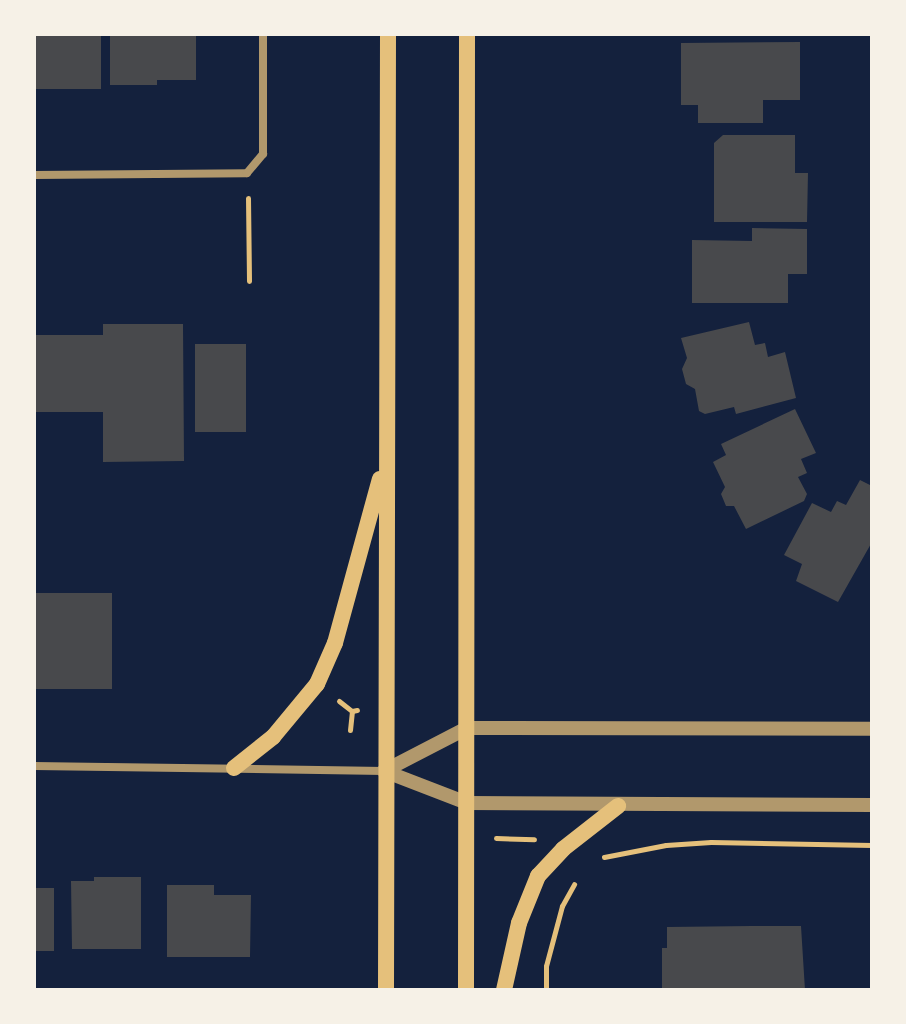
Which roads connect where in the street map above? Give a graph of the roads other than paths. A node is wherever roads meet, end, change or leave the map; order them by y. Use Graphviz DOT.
graph roads {
  1 [pos="263,34"];
  2 [pos="388,34"];
  3 [pos="467,34"];
  4 [pos="34,175"];
  5 [pos="386,458"];
  6 [pos="467,728"];
  7 [pos="872,729"];
  8 [pos="34,766"];
  9 [pos="234,768"];
  10 [pos="384,771"];
  11 [pos="467,803"];
  12 [pos="872,805"];
  13 [pos="618,806"];
  14 [pos="386,990"];
  15 [pos="466,990"];
  16 [pos="504,990"];
  1 -- 4 [label="street"];
  2 -- 5 [label="main road"];
  3 -- 6 [label="main road"];
  5 -- 9 [label="main road"];
  5 -- 10 [label="main road"];
  6 -- 7 [label="street"];
  6 -- 10 [label="street"];
  6 -- 11 [label="main road"];
  8 -- 9 [label="street"];
  9 -- 10 [label="street"];
  10 -- 11 [label="street"];
  10 -- 14 [label="main road"];
  11 -- 13 [label="street"];
  11 -- 15 [label="main road"];
  12 -- 13 [label="street"];
  13 -- 16 [label="main road"];
}
